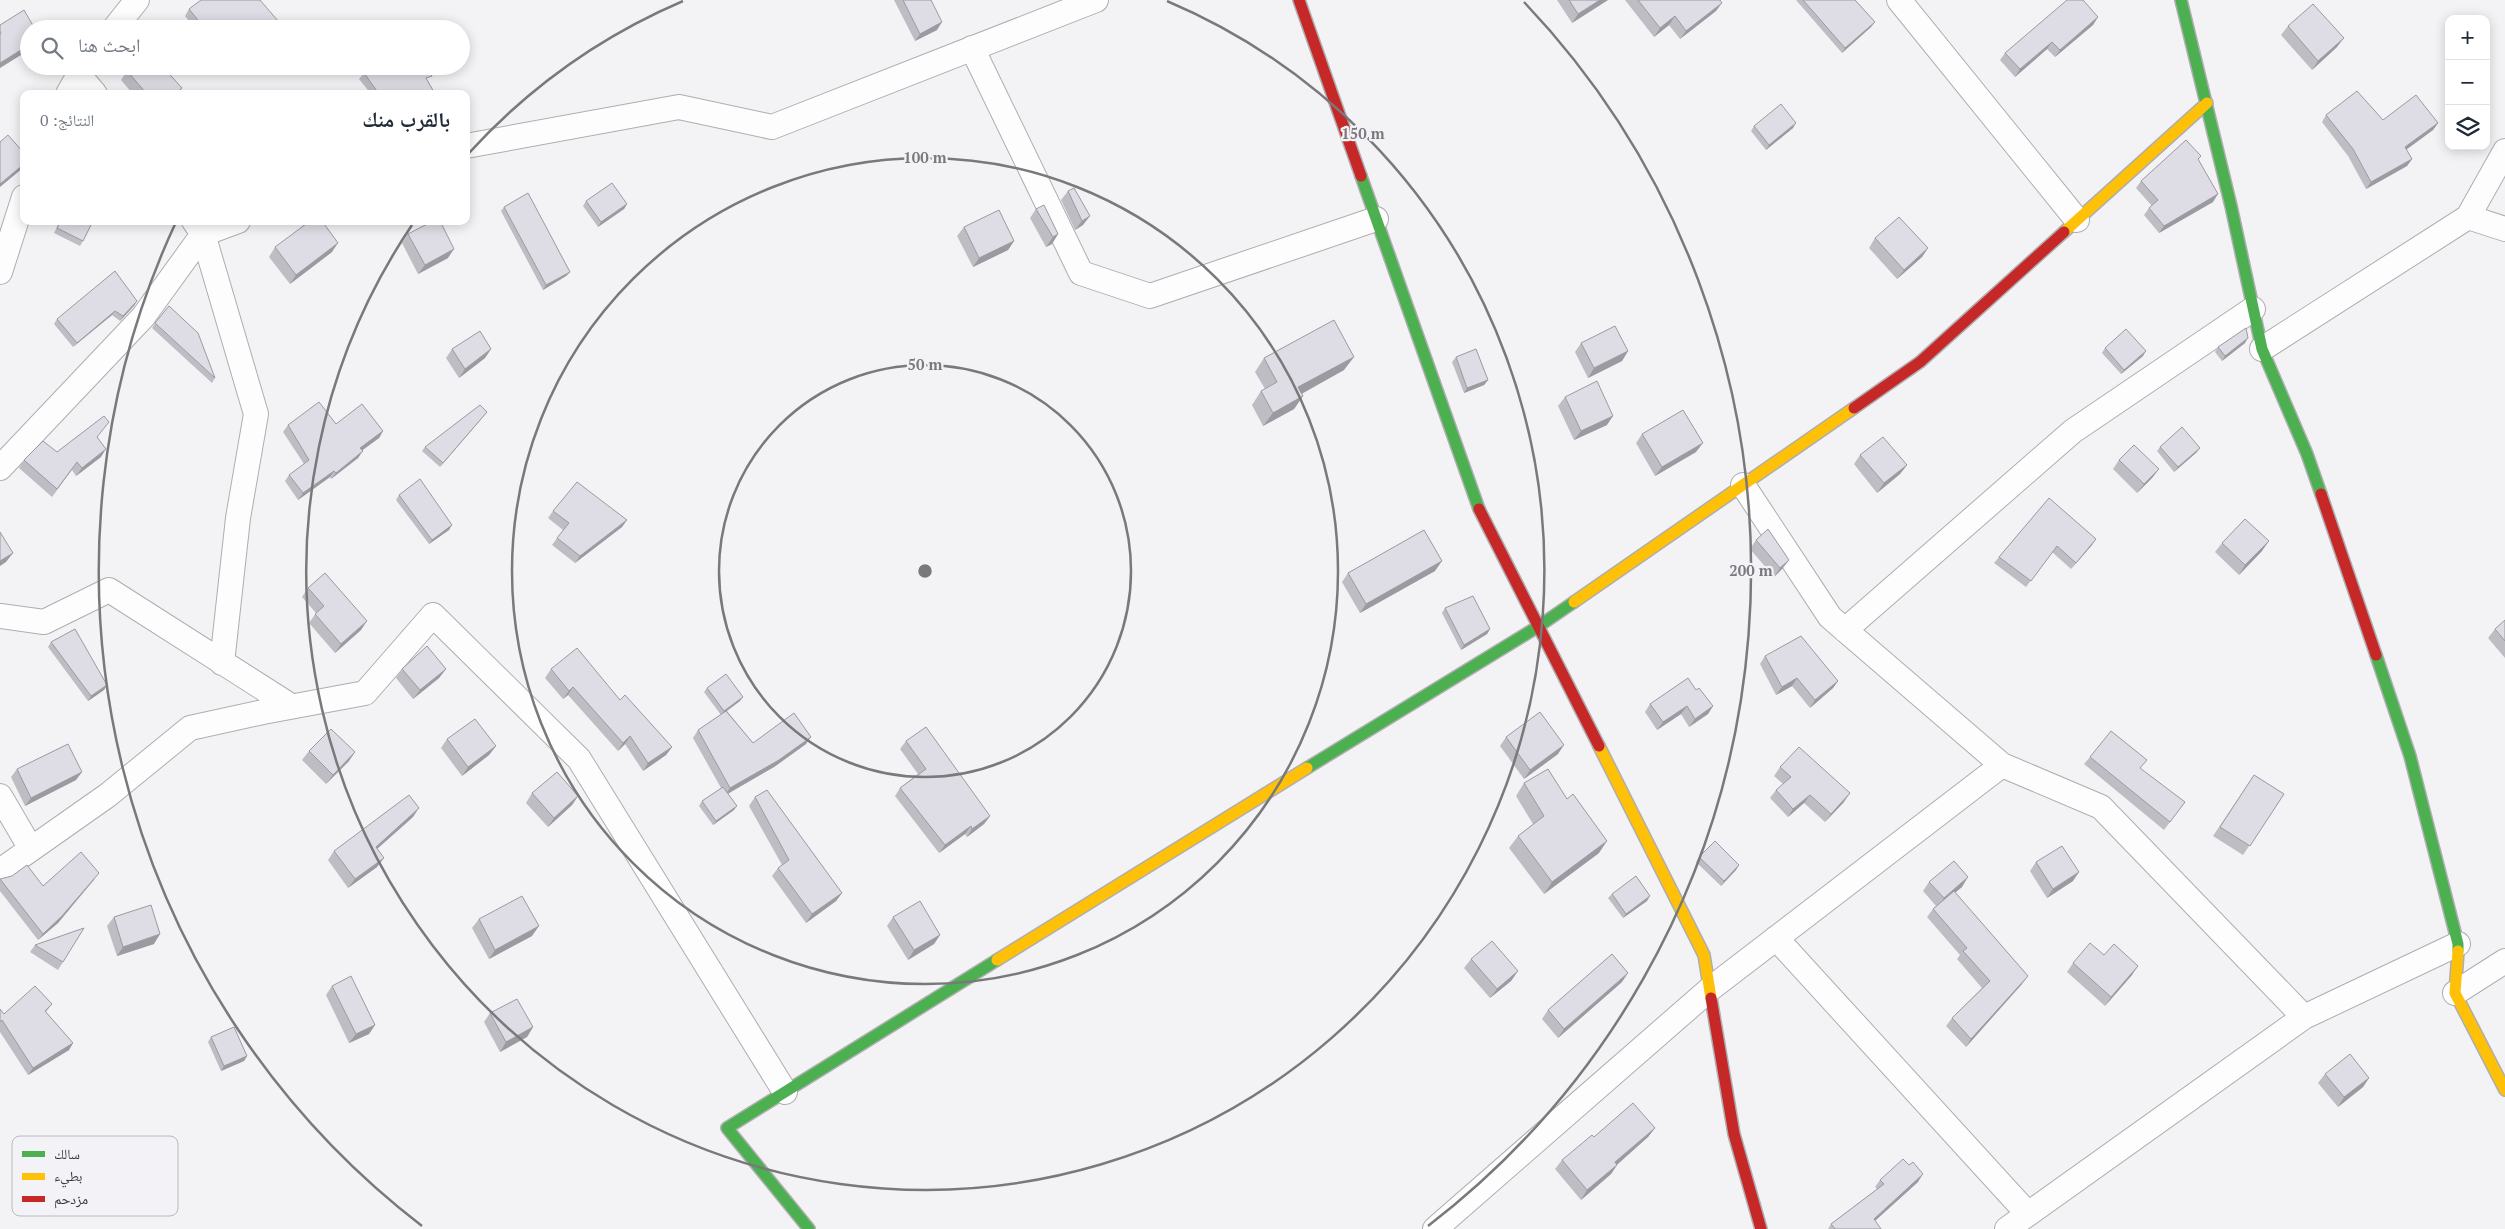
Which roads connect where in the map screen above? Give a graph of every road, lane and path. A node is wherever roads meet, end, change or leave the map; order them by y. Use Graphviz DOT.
graph roads {
  1 [pos="137,0"];
  2 [pos="1096,0"];
  3 [pos="1299,0"];
  4 [pos="1899,0"];
  5 [pos="2181,0"];
  6 [pos="121,20"];
  7 [pos="972,48"];
  8 [pos="77,78"];
  9 [pos="90,90"];
  10 [pos="2207,103"];
  11 [pos="470,145"];
  12 [pos="2505,151"];
  13 [pos="20,210"];
  14 [pos="2468,217"];
  15 [pos="1376,219"];
  16 [pos="2078,220"];
  17 [pos="216,225"];
  18 [pos="199,228"];
  19 [pos="2505,229"];
  20 [pos="0,272"];
  21 [pos="2253,309"];
  22 [pos="2262,349"];
  23 [pos="0,468"];
  24 [pos="1743,484"];
  25 [pos="0,616"];
  26 [pos="1539,626"];
  27 [pos="1845,630"];
  28 [pos="222,662"];
  29 [pos="291,706"];
  30 [pos="2002,765"];
  31 [pos="0,796"];
  32 [pos="31,849"];
  33 [pos="0,871"];
  34 [pos="1776,938"];
  35 [pos="2458,944"];
  36 [pos="2505,961"];
  37 [pos="1710,989"];
  38 [pos="2455,993"];
  39 [pos="2304,1017"];
  40 [pos="2505,1090"];
  41 [pos="785,1092"];
  42 [pos="2028,1214"];
  43 [pos="809,1229"];
  44 [pos="1435,1229"];
  45 [pos="1761,1229"];
  46 [pos="2007,1229"];
  1 -- 6 [label="street"];
  2 -- 7 [label="street"];
  3 -- 15 [label="street"];
  4 -- 16 [label="street"];
  5 -- 10 [label="street"];
  7 -- 11 [label="street"];
  7 -- 15 [label="street"];
  8 -- 9 [label="street"];
  10 -- 16 [label="street"];
  10 -- 21 [label="street"];
  12 -- 14 [label="street"];
  13 -- 20 [label="street"];
  14 -- 19 [label="street"];
  14 -- 22 [label="street"];
  15 -- 26 [label="street"];
  16 -- 24 [label="street"];
  17 -- 18 [label="street"];
  18 -- 23 [label="street"];
  18 -- 28 [label="street"];
  21 -- 22 [label="street"];
  21 -- 27 [label="street"];
  22 -- 35 [label="street"];
  24 -- 26 [label="street"];
  24 -- 27 [label="street"];
  25 -- 28 [label="street"];
  26 -- 37 [label="street"];
  26 -- 41 [label="street"];
  27 -- 30 [label="street"];
  28 -- 29 [label="street"];
  29 -- 32 [label="street"];
  29 -- 41 [label="street"];
  30 -- 34 [label="street"];
  30 -- 39 [label="street"];
  31 -- 32 [label="street"];
  32 -- 33 [label="street"];
  34 -- 37 [label="street"];
  34 -- 42 [label="street"];
  35 -- 38 [label="street"];
  35 -- 39 [label="street"];
  36 -- 38 [label="street"];
  37 -- 44 [label="street"];
  37 -- 45 [label="street"];
  38 -- 40 [label="street"];
  39 -- 42 [label="street"];
  41 -- 43 [label="street"];
  42 -- 46 [label="street"];
}
